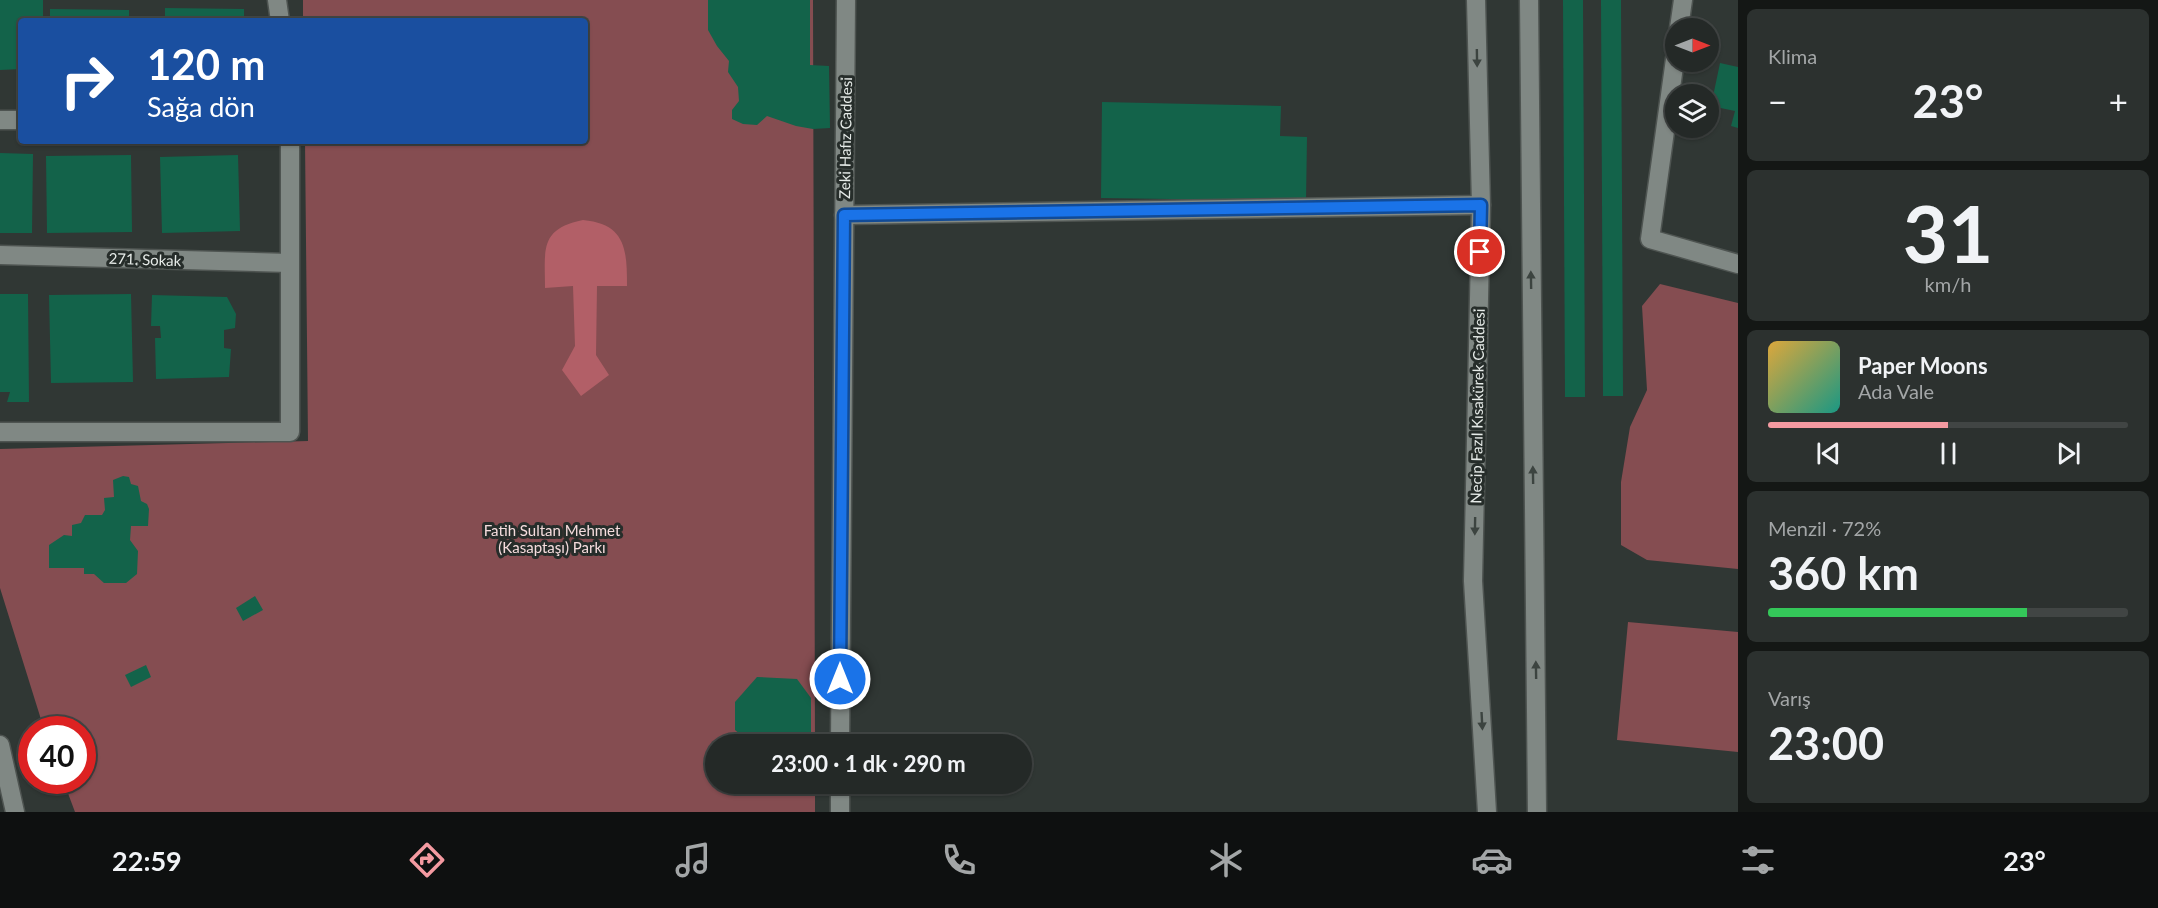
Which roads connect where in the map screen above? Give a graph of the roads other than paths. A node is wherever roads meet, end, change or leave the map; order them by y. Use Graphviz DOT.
graph roads {
  1 [pos="277,0"];
  2 [pos="846,0"];
  3 [pos="1476,0"];
  4 [pos="1528,0"];
  5 [pos="1683,0"];
  6 [pos="280,18"];
  7 [pos="1680,18"];
  8 [pos="1673,72"];
  9 [pos="0,120"];
  10 [pos="18,120"];
  11 [pos="290,144"];
  12 [pos="1481,205"];
  13 [pos="844,215"];
  14 [pos="0,255"];
  15 [pos="289,263"];
  16 [pos="1738,264"];
  17 [pos="0,432"];
  18 [pos="840,734"];
  19 [pos="0,745"];
  20 [pos="840,794"];
  21 [pos="15,812"];
  22 [pos="840,812"];
  23 [pos="1487,812"];
  24 [pos="1537,812"];
  1 -- 6 [label="street"];
  2 -- 13 [label="street, Zeki Hafız Caddesi"];
  3 -- 12 [label="street, Necip Fazıl Kısakürek Caddesi, one-way"];
  24 -- 4 [label="street, one-way"];
  5 -- 7 [label="street"];
  8 -- 16 [label="street"];
  9 -- 10 [label="street"];
  11 -- 15 [label="street"];
  12 -- 13 [label="street"];
  12 -- 23 [label="street, Necip Fazıl Kısakürek Caddesi, one-way"];
  13 -- 18 [label="street, Zeki Hafız Caddesi"];
  14 -- 15 [label="street, 271. Sokak"];
  15 -- 17 [label="street"];
  19 -- 21 [label="street"];
  20 -- 22 [label="street"];
}
